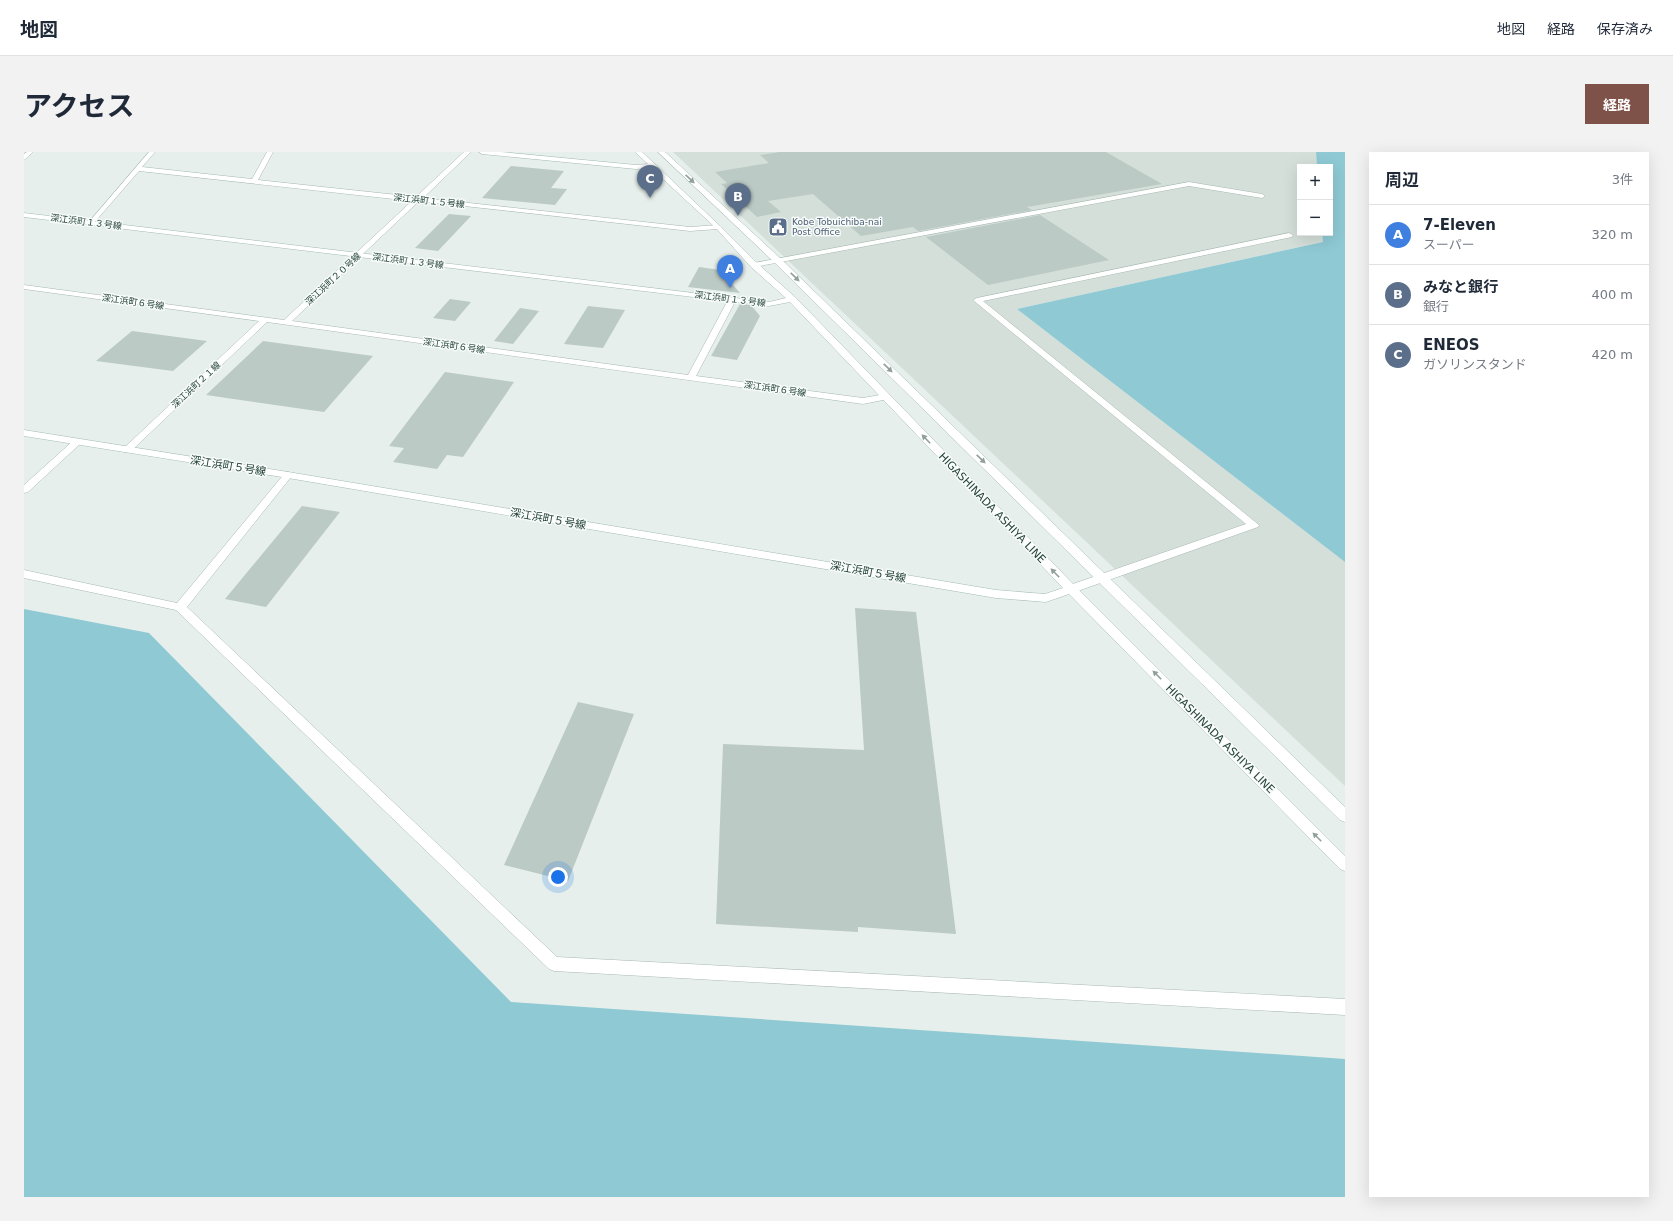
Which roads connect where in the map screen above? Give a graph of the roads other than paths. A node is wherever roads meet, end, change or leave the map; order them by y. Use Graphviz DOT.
graph roads {
  1 [pos="30,152"];
  2 [pos="152,152"];
  3 [pos="270,152"];
  4 [pos="468,152"];
  5 [pos="482,152"];
  6 [pos="638,152"];
  7 [pos="662,152"];
  8 [pos="24,158"];
  9 [pos="652,166"];
  10 [pos="139,169"];
  11 [pos="254,181"];
  12 [pos="1262,196"];
  13 [pos="417,200"];
  14 [pos="24,215"];
  15 [pos="91,223"];
  16 [pos="718,227"];
  17 [pos="1289,235"];
  18 [pos="359,255"];
  19 [pos="778,260"];
  20 [pos="754,265"];
  21 [pos="24,287"];
  22 [pos="792,299"];
  23 [pos="732,300"];
  24 [pos="265,320"];
  25 [pos="285,323"];
  26 [pos="690,378"];
  27 [pos="885,397"];
  28 [pos="24,433"];
  29 [pos="77,442"];
  30 [pos="127,450"];
  31 [pos="288,475"];
  32 [pos="24,490"];
  33 [pos="24,574"];
  34 [pos="1102,578"];
  35 [pos="1071,589"];
  36 [pos="180,607"];
  37 [pos="1345,816"];
  38 [pos="1345,865"];
  39 [pos="1345,1007"];
  1 -- 8 [label="street"];
  2 -- 10 [label="street"];
  3 -- 11 [label="street"];
  4 -- 13 [label="street, 深江浜町２０号線"];
  5 -- 9 [label="street"];
  6 -- 9 [label="street, HIGASHINADA ASHIYA LINE"];
  7 -- 19 [label="street, one-way"];
  9 -- 16 [label="street, HIGASHINADA ASHIYA LINE"];
  10 -- 11 [label="street, 深江浜町１５号線"];
  10 -- 15 [label="street"];
  11 -- 13 [label="street, 深江浜町１５号線"];
  12 -- 19 [label="street"];
  13 -- 16 [label="street, 深江浜町１５号線"];
  13 -- 18 [label="street, 深江浜町２０号線"];
  14 -- 15 [label="street, 深江浜町１３号線"];
  15 -- 18 [label="street, 深江浜町１３号線"];
  16 -- 20 [label="street, HIGASHINADA ASHIYA LINE"];
  17 -- 34 [label="street, 深江浜町５号線"];
  18 -- 23 [label="street, 深江浜町１３号線"];
  18 -- 25 [label="street, 深江浜町２０号線"];
  19 -- 20 [label="street"];
  19 -- 34 [label="street, one-way"];
  20 -- 22 [label="street, HIGASHINADA ASHIYA LINE"];
  21 -- 24 [label="street, 深江浜町６号線"];
  22 -- 23 [label="street, 深江浜町１３号線"];
  22 -- 27 [label="street, HIGASHINADA ASHIYA LINE"];
  23 -- 26 [label="street"];
  24 -- 25 [label="street, 深江浜町６号線"];
  24 -- 30 [label="street, 深江浜町２１線"];
  25 -- 26 [label="street, 深江浜町６号線"];
  26 -- 27 [label="street, 深江浜町６号線"];
  35 -- 27 [label="street, HIGASHINADA ASHIYA LINE, one-way"];
  28 -- 29 [label="street, 深江浜町５号線"];
  29 -- 30 [label="street, 深江浜町５号線"];
  29 -- 32 [label="street"];
  30 -- 31 [label="street, 深江浜町５号線"];
  31 -- 35 [label="street, 深江浜町５号線"];
  31 -- 36 [label="street"];
  33 -- 36 [label="street"];
  34 -- 35 [label="street, 深江浜町５号線"];
  34 -- 37 [label="street"];
  38 -- 35 [label="street, HIGASHINADA ASHIYA LINE, one-way"];
  36 -- 39 [label="street"];
}
